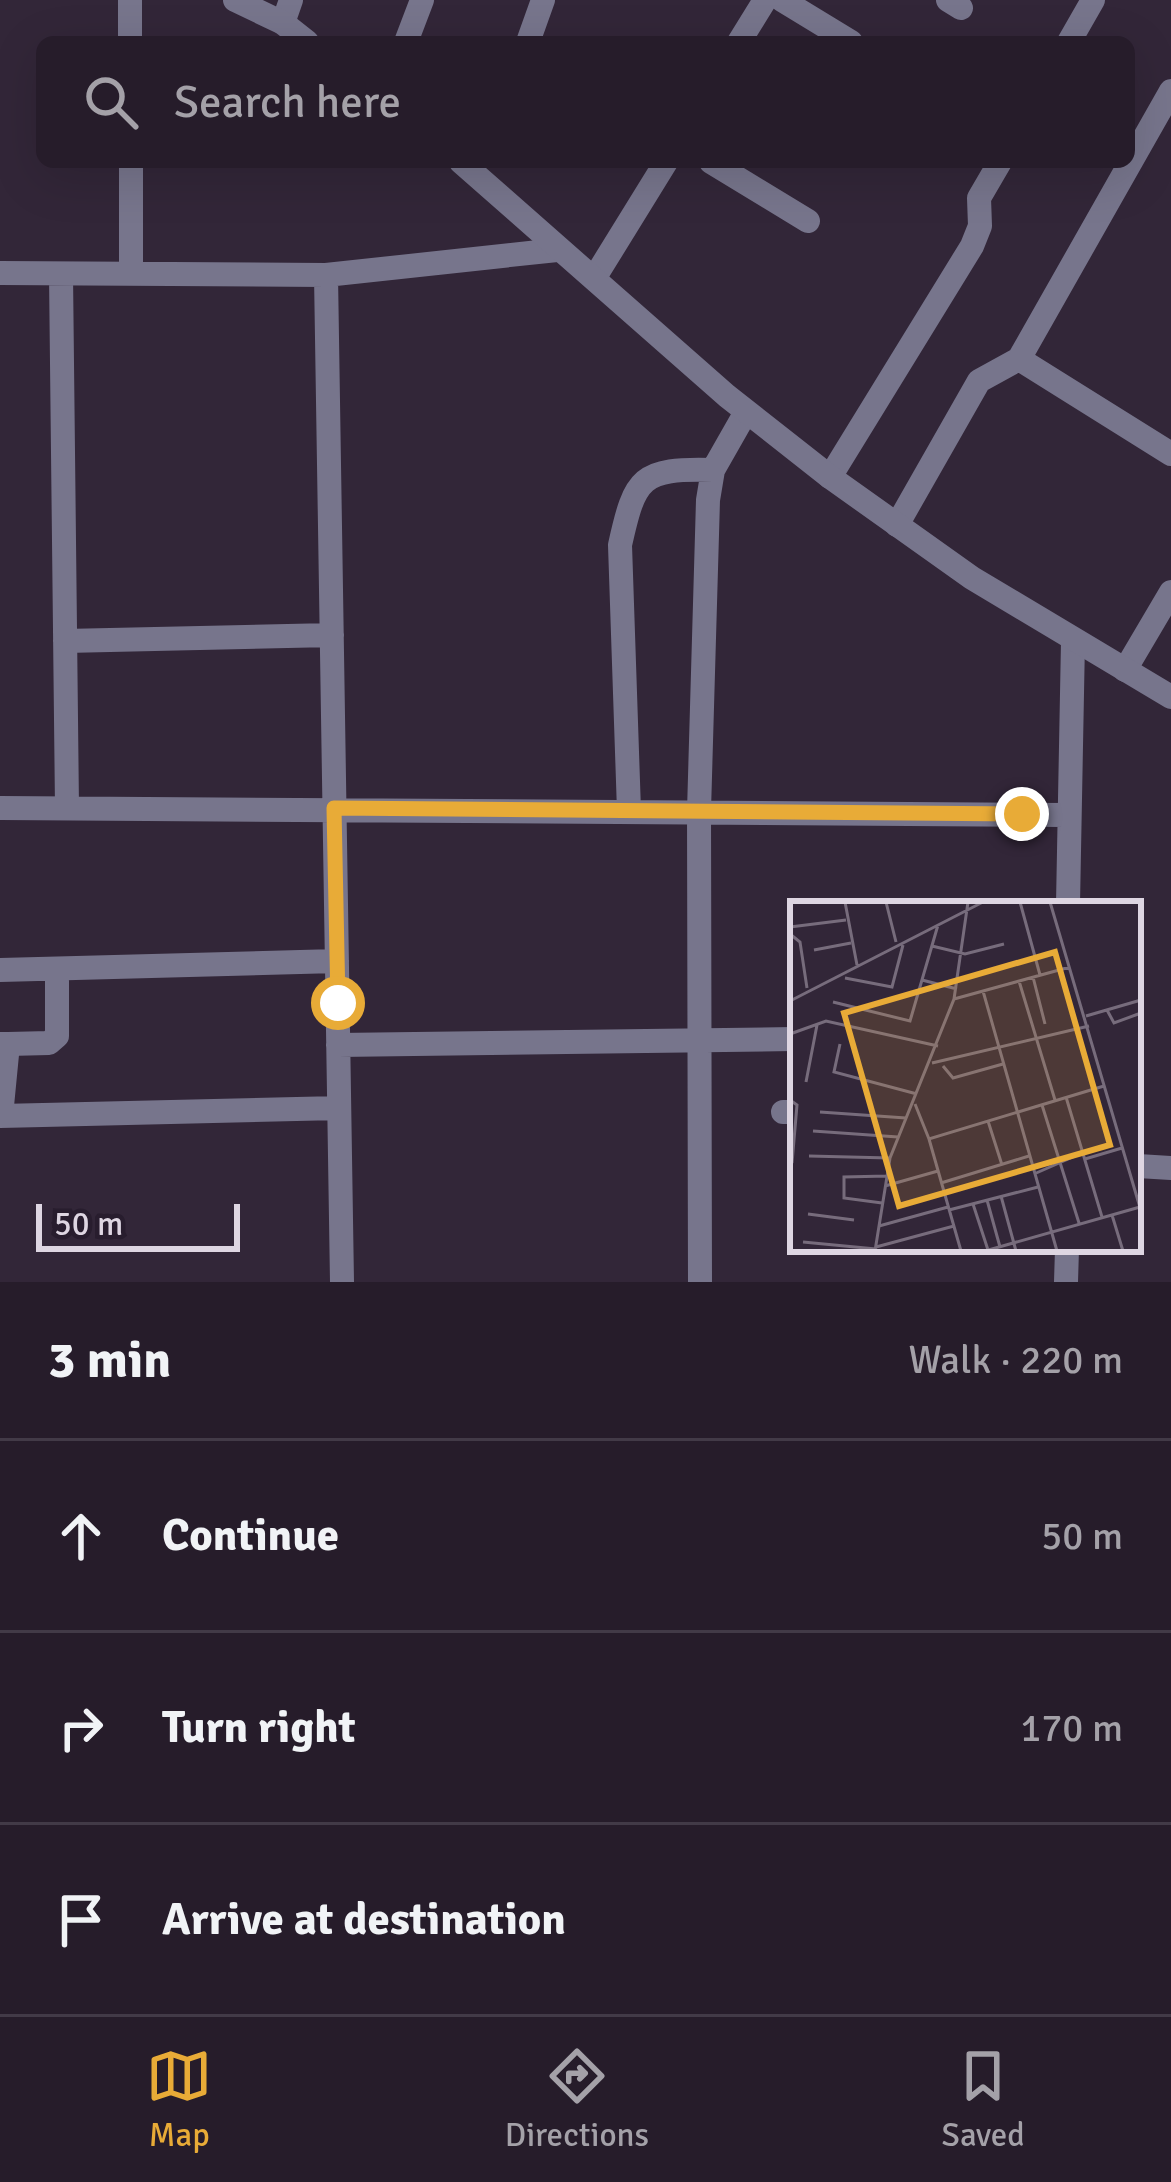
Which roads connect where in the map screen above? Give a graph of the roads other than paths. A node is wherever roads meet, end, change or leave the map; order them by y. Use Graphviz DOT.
graph roads {
  1 [pos="130,0"];
  2 [pos="235,0"];
  3 [pos="422,0"];
  4 [pos="544,0"];
  5 [pos="765,0"];
  6 [pos="782,0"];
  7 [pos="1094,0"];
  8 [pos="287,12"];
  9 [pos="130,36"];
  10 [pos="408,36"];
  11 [pos="530,36"];
  12 [pos="744,36"];
  13 [pos="841,36"];
  14 [pos="1073,36"];
  15 [pos="1171,91"];
  16 [pos="1135,154"];
  17 [pos="130,168"];
  18 [pos="475,168"];
  19 [pos="662,168"];
  20 [pos="721,168"];
  21 [pos="996,168"];
  22 [pos="1127,168"];
  23 [pos="808,221"];
  24 [pos="557,250"];
  25 [pos="0,273"];
  26 [pos="62,274"];
  27 [pos="131,274"];
  28 [pos="326,274"];
  29 [pos="595,278"];
  30 [pos="1019,359"];
  31 [pos="746,412"];
  32 [pos="1171,454"];
  33 [pos="713,470"];
  34 [pos="830,477"];
  35 [pos="897,525"];
  36 [pos="1171,592"];
  37 [pos="332,635"];
  38 [pos="65,641"];
  39 [pos="1073,641"];
  40 [pos="1125,670"];
  41 [pos="1171,697"];
  42 [pos="0,808"];
  43 [pos="67,808"];
  44 [pos="334,808"];
  45 [pos="629,811"];
  46 [pos="699,811"];
  47 [pos="1069,814"];
  48 [pos="1068,901"];
  49 [pos="337,961"];
  50 [pos="57,968"];
  51 [pos="0,970"];
  52 [pos="790,1039"];
  53 [pos="698,1041"];
  54 [pos="4,1044"];
  55 [pos="338,1045"];
  56 [pos="339,1108"];
  57 [pos="1,1117"];
  58 [pos="1141,1166"];
  59 [pos="1171,1168"];
  60 [pos="342,1282"];
  61 [pos="700,1282"];
  1 -- 9 [label="street"];
  2 -- 8 [label="street"];
  3 -- 10 [label="street"];
  4 -- 11 [label="street"];
  5 -- 12 [label="street"];
  6 -- 13 [label="street"];
  7 -- 14 [label="street"];
  15 -- 16 [label="street"];
  17 -- 27 [label="street"];
  18 -- 24 [label="street"];
  19 -- 29 [label="street"];
  20 -- 23 [label="street"];
  21 -- 34 [label="street"];
  22 -- 30 [label="street"];
  24 -- 28 [label="street"];
  24 -- 29 [label="street"];
  25 -- 26 [label="street"];
  26 -- 27 [label="street"];
  26 -- 38 [label="street"];
  27 -- 28 [label="street"];
  28 -- 37 [label="street"];
  29 -- 31 [label="street"];
  30 -- 32 [label="street"];
  30 -- 35 [label="street"];
  31 -- 33 [label="street"];
  31 -- 34 [label="street"];
  33 -- 45 [label="street"];
  33 -- 46 [label="street"];
  34 -- 35 [label="street"];
  35 -- 39 [label="street"];
  36 -- 40 [label="street"];
  37 -- 38 [label="street"];
  37 -- 44 [label="street"];
  38 -- 43 [label="street"];
  39 -- 40 [label="street"];
  39 -- 47 [label="street"];
  40 -- 41 [label="street"];
  42 -- 43 [label="street"];
  43 -- 44 [label="street"];
  44 -- 45 [label="street"];
  44 -- 49 [label="street"];
  45 -- 46 [label="street"];
  46 -- 47 [label="street"];
  46 -- 53 [label="street"];
  47 -- 48 [label="street"];
  49 -- 50 [label="street"];
  49 -- 55 [label="street"];
  50 -- 51 [label="street"];
  50 -- 54 [label="street"];
  52 -- 53 [label="street"];
  53 -- 55 [label="street"];
  53 -- 61 [label="street"];
  54 -- 57 [label="street"];
  55 -- 56 [label="street"];
  56 -- 57 [label="street"];
  56 -- 60 [label="street"];
  58 -- 59 [label="street"];
}
